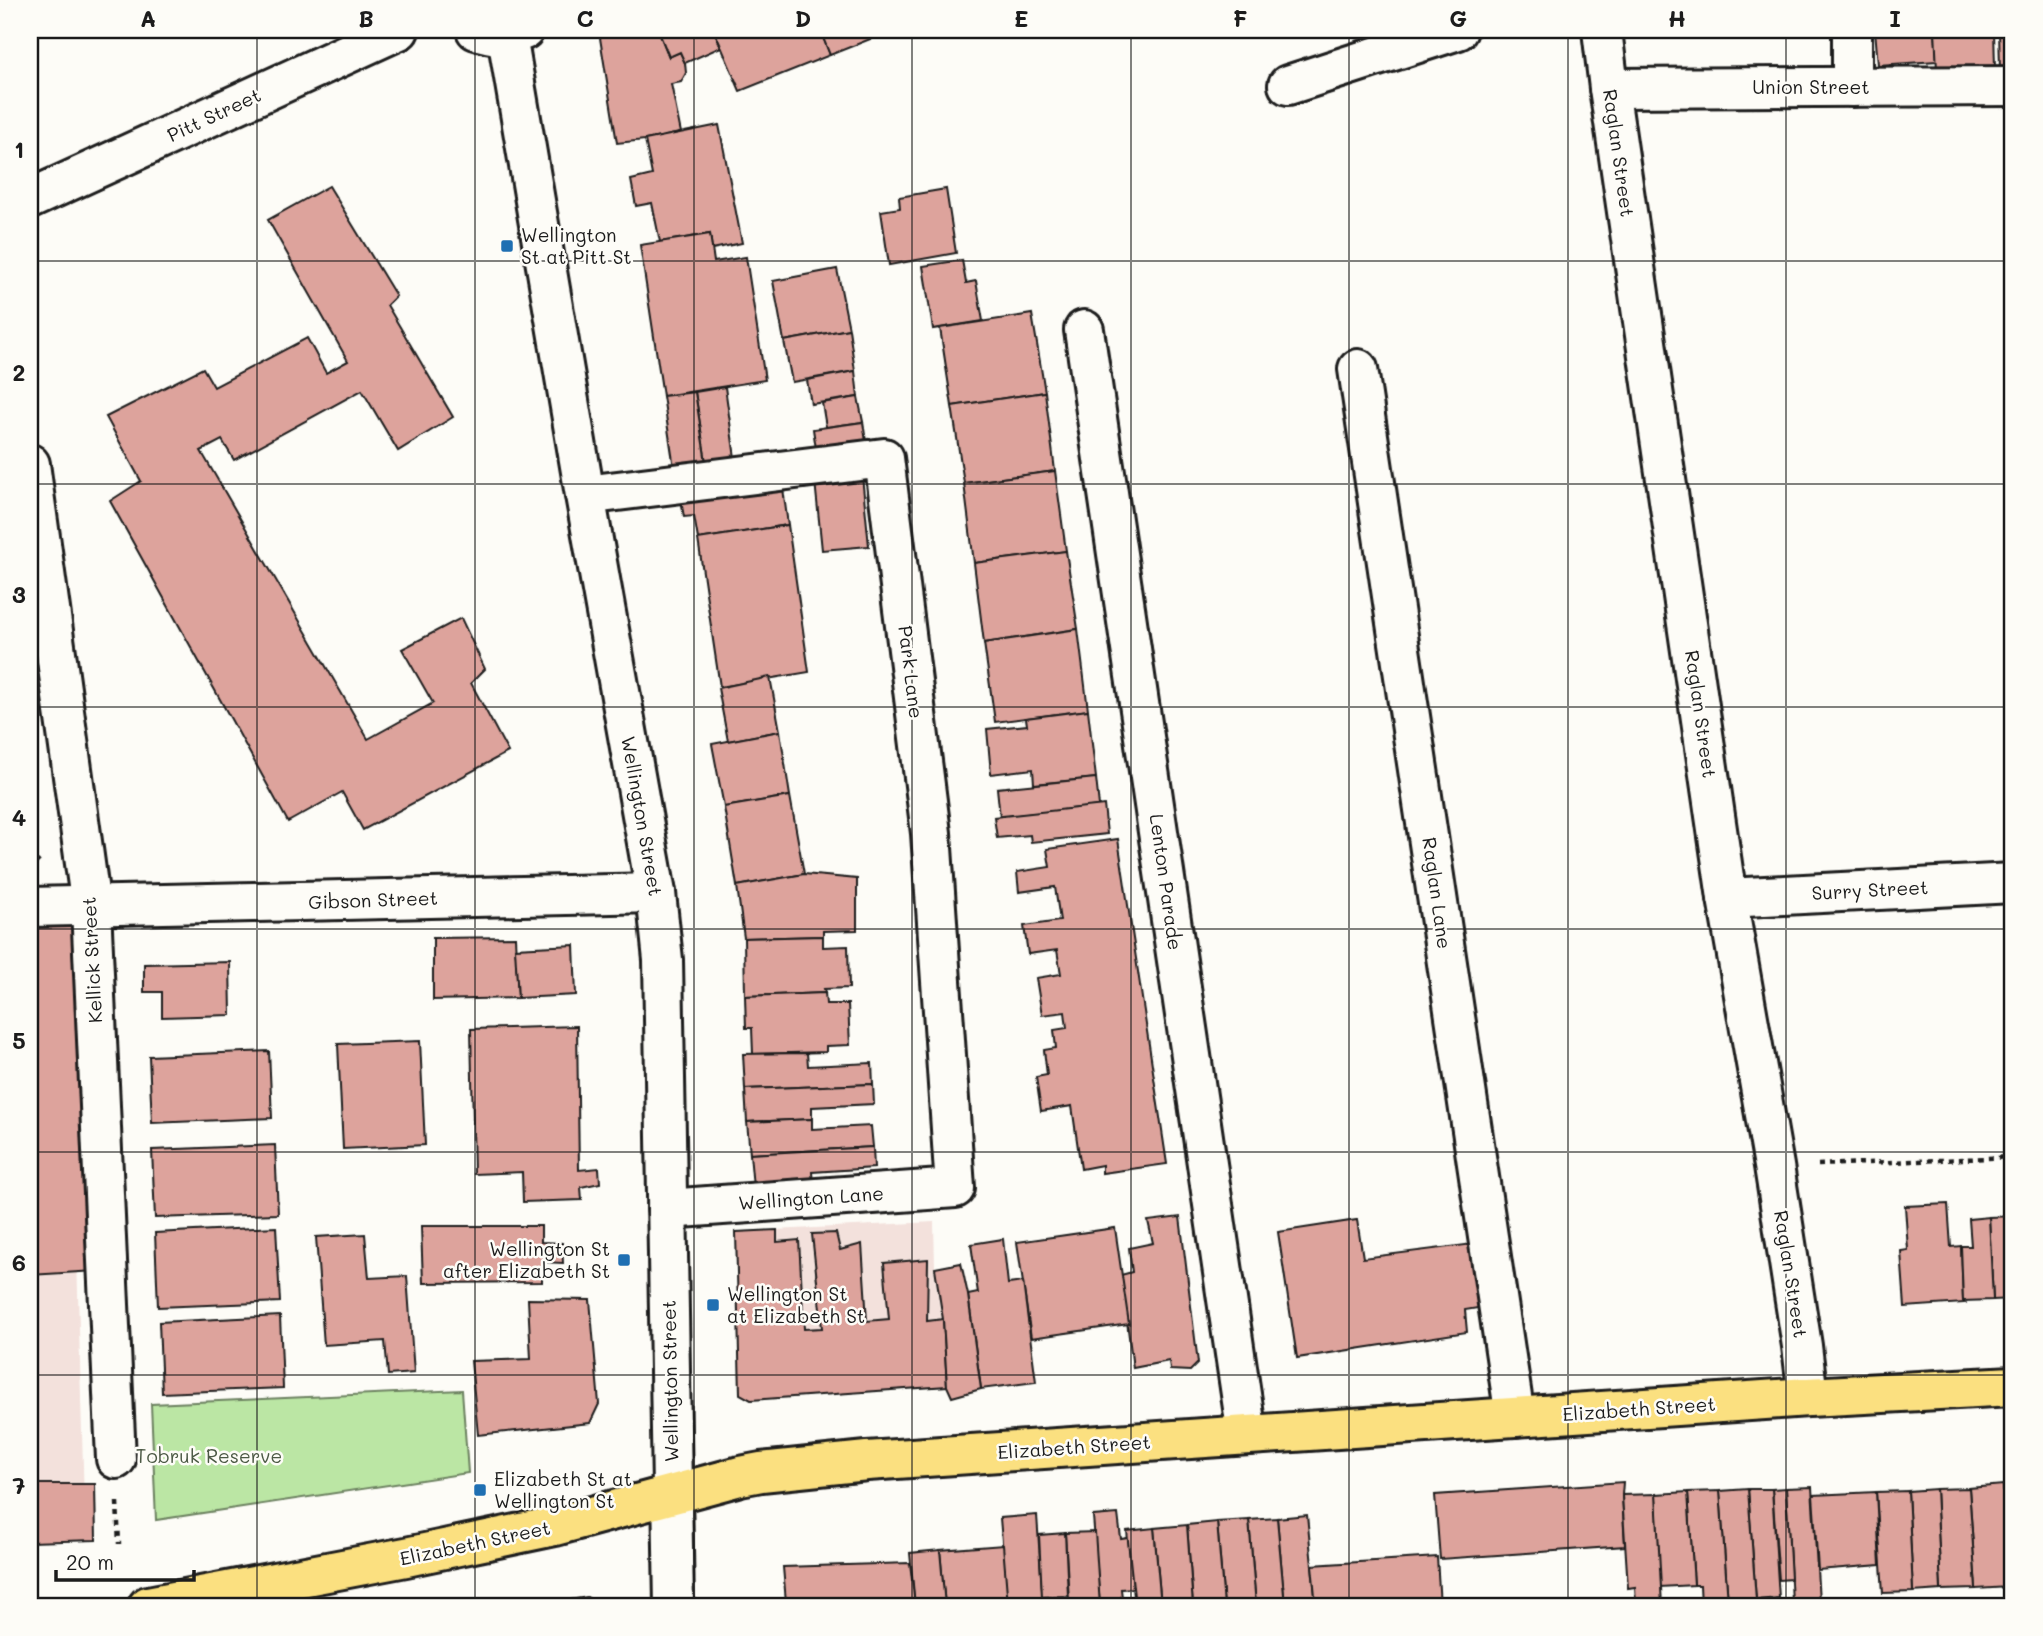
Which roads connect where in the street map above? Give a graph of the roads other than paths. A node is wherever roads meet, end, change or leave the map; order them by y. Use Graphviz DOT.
graph roads {
  1 [pos="398,30"];
  2 [pos="1458,30"];
  3 [pos="1602,30"];
  4 [pos="1852,30"];
  5 [pos="503,32"];
  6 [pos="1288,85"];
  7 [pos="2013,86"];
  8 [pos="1852,87"];
  9 [pos="1609,88"];
  10 [pos="30,199"];
  11 [pos="1084,330"];
  12 [pos="1358,369"];
  13 [pos="30,464"];
  14 [pos="585,495"];
  15 [pos="2013,883"];
  16 [pos="656,893"];
  17 [pos="1727,898"];
  18 [pos="30,907"];
  19 [pos="91,907"];
  20 [pos="955,1188"];
  21 [pos="667,1209"];
  22 [pos="2013,1386"];
  23 [pos="1808,1397"];
  24 [pos="1515,1418"];
  25 [pos="1247,1435"];
  26 [pos="116,1459"];
  27 [pos="671,1494"];
  28 [pos="148,1606"];
  29 [pos="674,1606"];
  1 -- 10 [label="street, Pitt Street"];
  2 -- 6 [label="street"];
  3 -- 9 [label="street, Raglan Street"];
  4 -- 8 [label="street"];
  5 -- 14 [label="street, Wellington Street"];
  7 -- 8 [label="street, Union Street"];
  8 -- 9 [label="street, Union Street"];
  9 -- 17 [label="street, Raglan Street"];
  11 -- 25 [label="street, Lenton Parade"];
  12 -- 24 [label="street, Raglan Lane"];
  13 -- 19 [label="street, Kellick Street"];
  14 -- 16 [label="street, Wellington Street"];
  14 -- 20 [label="street, Park Lane"];
  15 -- 17 [label="street, Surry Street"];
  16 -- 19 [label="street, Gibson Street"];
  16 -- 21 [label="street, Wellington Street"];
  17 -- 23 [label="street, Raglan Street"];
  18 -- 19 [label="street, Gibson Street"];
  19 -- 26 [label="street, Kellick Street"];
  20 -- 21 [label="street, Wellington Lane"];
  21 -- 27 [label="street, Wellington Street"];
  22 -- 23 [label="main road, Elizabeth Street"];
  23 -- 24 [label="main road, Elizabeth Street"];
  24 -- 25 [label="main road, Elizabeth Street"];
  25 -- 27 [label="main road, Elizabeth Street"];
  27 -- 28 [label="main road, Elizabeth Street"];
  27 -- 29 [label="street, Wellington Street"];
}
